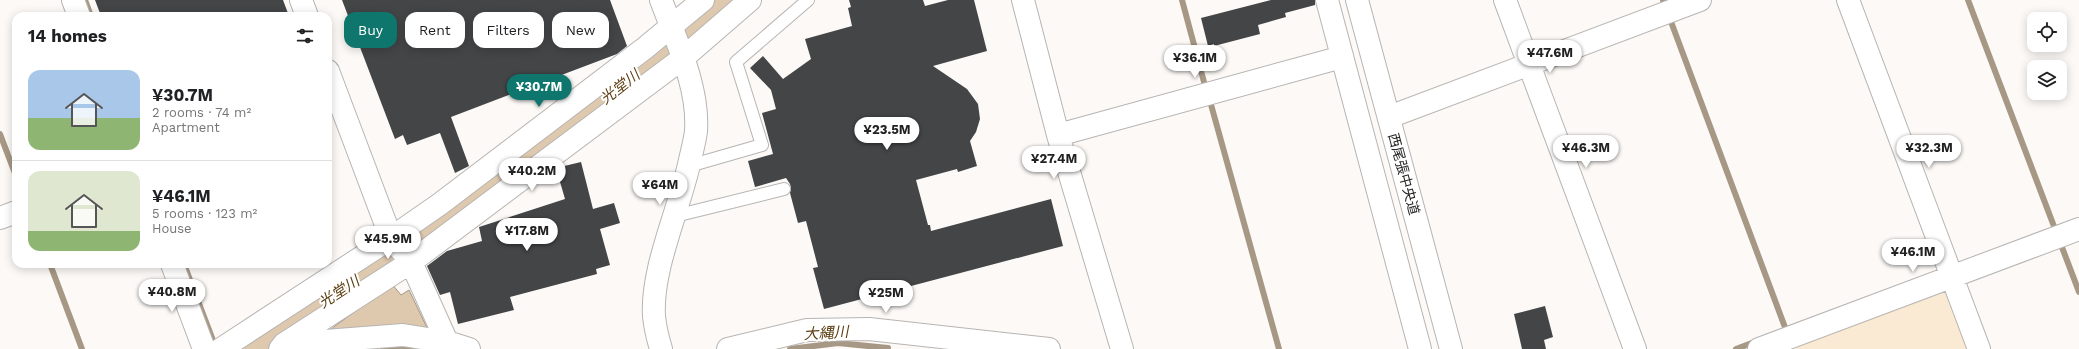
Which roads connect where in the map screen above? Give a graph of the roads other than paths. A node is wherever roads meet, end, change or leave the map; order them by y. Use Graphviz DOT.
graph roads {
  1 [pos="73,0"];
  2 [pos="301,0"];
  3 [pos="661,0"];
  4 [pos="703,0"];
  5 [pos="750,0"];
  6 [pos="808,0"];
  7 [pos="1023,0"];
  8 [pos="1327,0"];
  9 [pos="1357,0"];
  10 [pos="1505,0"];
  11 [pos="1700,0"];
  12 [pos="1848,0"];
  13 [pos="78,12"];
  14 [pos="306,12"];
  15 [pos="672,29"];
  16 [pos="682,56"];
  17 [pos="1342,57"];
  18 [pos="1529,64"];
  19 [pos="332,81"];
  20 [pos="1389,117"];
  21 [pos="1058,135"];
  22 [pos="689,166"];
  23 [pos="784,189"];
  24 [pos="12,214"];
  25 [pos="675,216"];
  26 [pos="0,218"];
  27 [pos="2079,229"];
  28 [pos="392,239"];
  29 [pos="410,260"];
  30 [pos="174,268"];
  31 [pos="1951,276"];
  32 [pos="906,341"];
  33 [pos="448,342"];
  34 [pos="282,346"];
  35 [pos="204,349"];
  36 [pos="221,349"];
  37 [pos="469,349"];
  38 [pos="661,349"];
  39 [pos="728,349"];
  40 [pos="1049,349"];
  41 [pos="1122,349"];
  42 [pos="1420,349"];
  43 [pos="1451,349"];
  44 [pos="1636,349"];
  45 [pos="1759,349"];
  46 [pos="1979,349"];
  1 -- 13 [label="street"];
  2 -- 14 [label="street"];
  3 -- 15 [label="street"];
  4 -- 15 [label="street"];
  5 -- 16 [label="street"];
  6 -- 22 [label="lane"];
  7 -- 21 [label="street"];
  8 -- 17 [label="street, 西尾張中央道"];
  9 -- 20 [label="street, 西尾張中央道"];
  10 -- 18 [label="street"];
  11 -- 18 [label="street"];
  12 -- 31 [label="street"];
  15 -- 16 [label="street"];
  15 -- 28 [label="street"];
  16 -- 22 [label="street"];
  16 -- 29 [label="street"];
  17 -- 21 [label="street"];
  17 -- 42 [label="street, 西尾張中央道"];
  18 -- 20 [label="street"];
  18 -- 44 [label="street"];
  19 -- 28 [label="street"];
  20 -- 43 [label="street, 西尾張中央道"];
  21 -- 41 [label="street"];
  22 -- 25 [label="street"];
  23 -- 25 [label="lane"];
  24 -- 26 [label="street"];
  25 -- 38 [label="street"];
  27 -- 31 [label="street"];
  28 -- 29 [label="street"];
  28 -- 36 [label="street"];
  29 -- 33 [label="street"];
  29 -- 34 [label="street"];
  30 -- 35 [label="street"];
  31 -- 45 [label="street"];
  31 -- 46 [label="street"];
  32 -- 39 [label="street"];
  32 -- 40 [label="street"];
  33 -- 34 [label="street"];
  33 -- 37 [label="street"];
}
